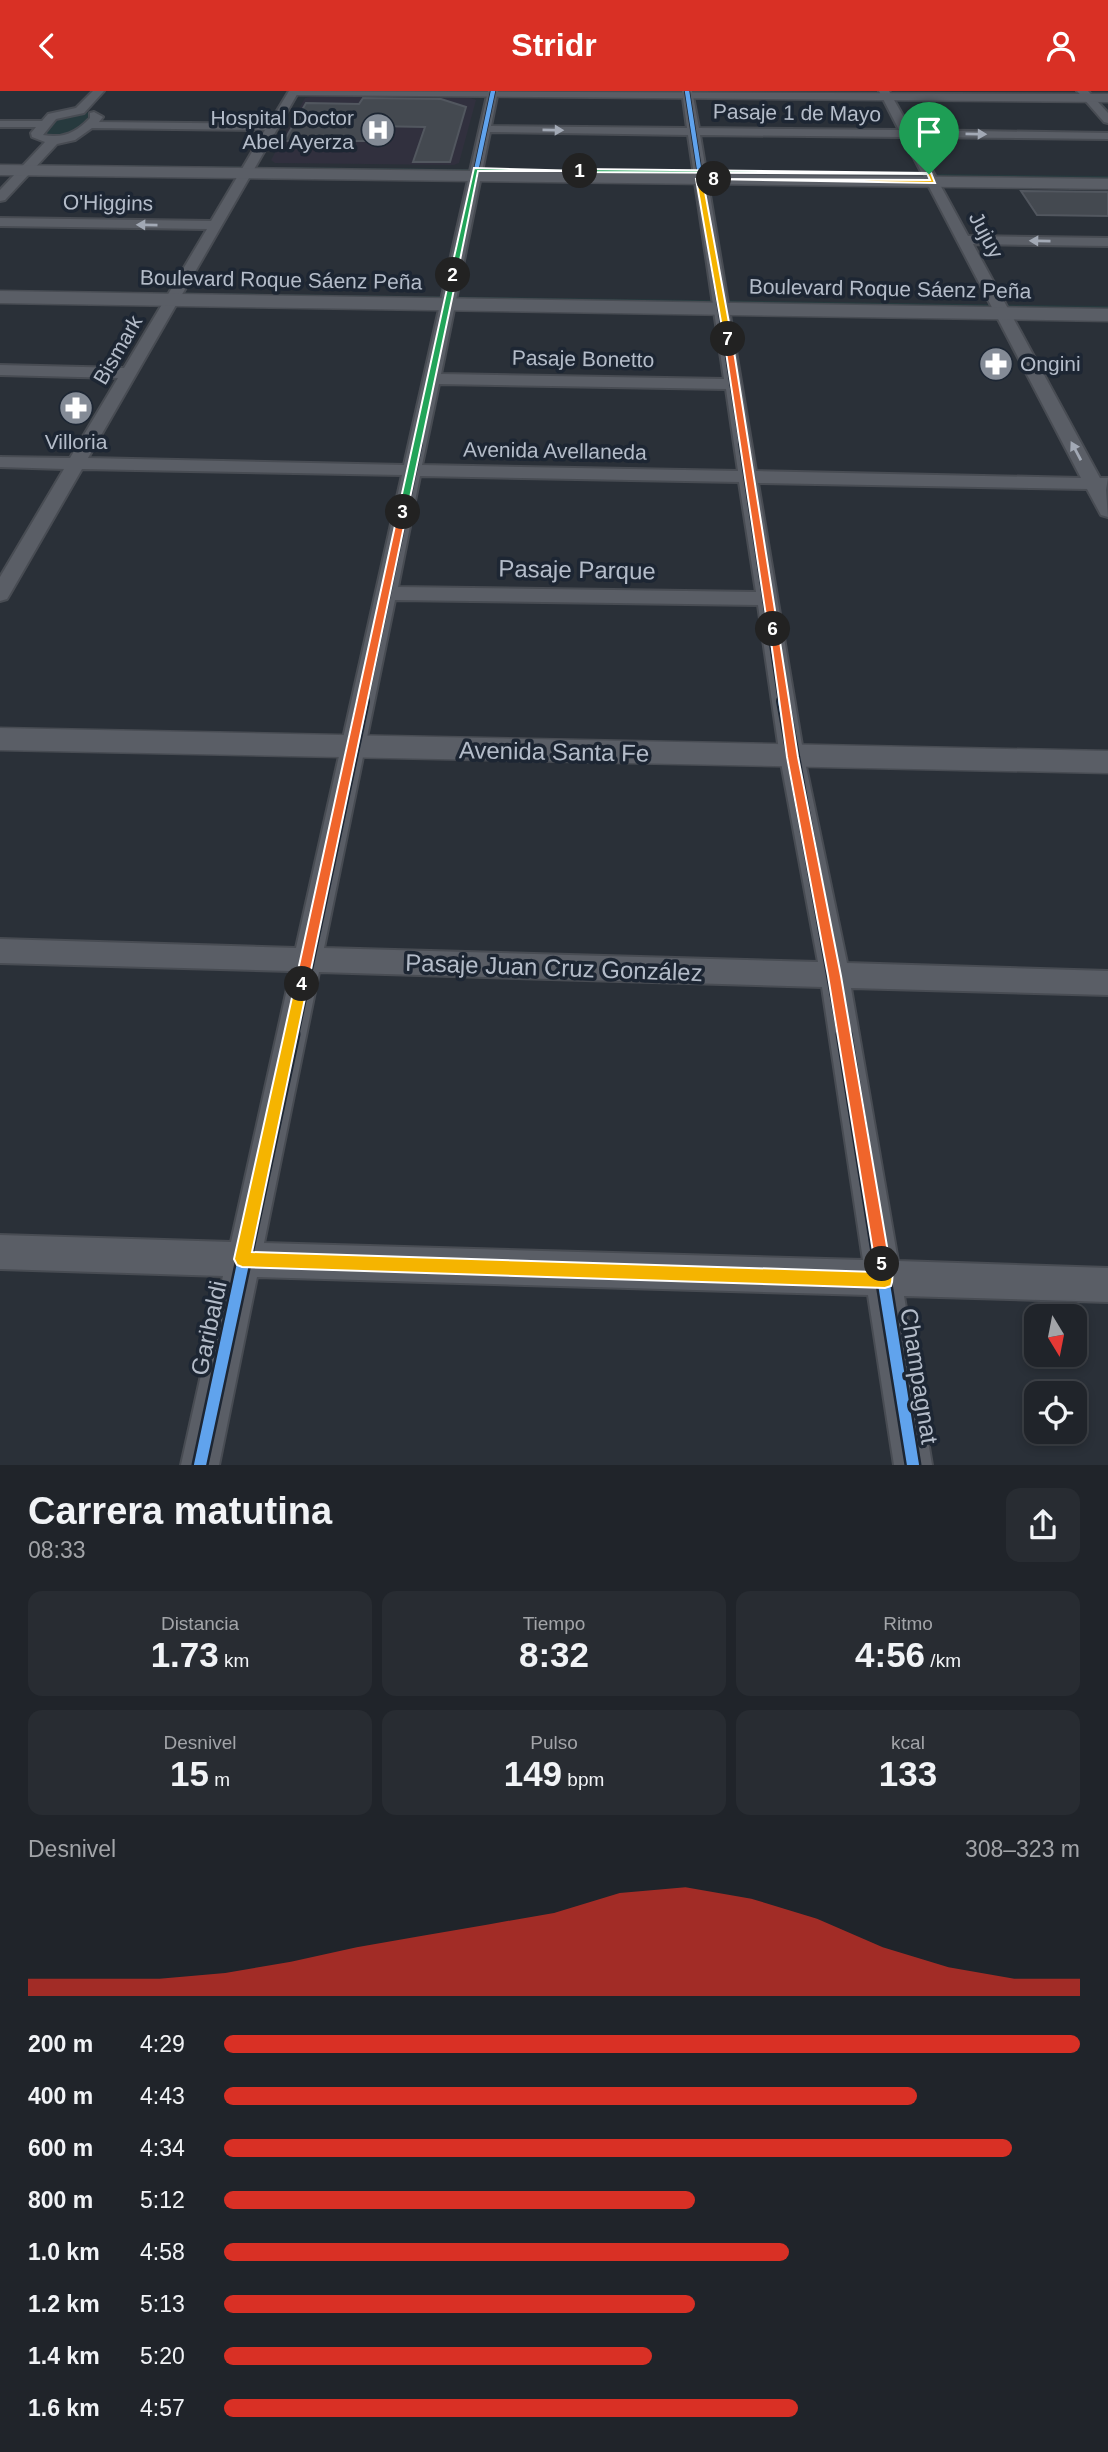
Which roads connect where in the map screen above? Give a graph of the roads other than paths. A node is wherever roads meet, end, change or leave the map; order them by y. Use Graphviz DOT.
graph roads {
  1 [pos="99,91"];
  2 [pos="295,91"];
  3 [pos="639,91"];
  4 [pos="493,92"];
  5 [pos="687,92"];
  6 [pos="885,94"];
  7 [pos="1085,95"];
  8 [pos="1108,98"];
  9 [pos="80,111"];
  10 [pos="1108,120"];
  11 [pos="0,124"];
  12 [pos="45,124"];
  13 [pos="90,125"];
  14 [pos="274,127"];
  15 [pos="485,129"];
  16 [pos="693,131"];
  17 [pos="908,134"];
  18 [pos="1108,136"];
  19 [pos="53,141"];
  20 [pos="0,164"];
  21 [pos="28,167"];
  22 [pos="0,170"];
  23 [pos="250,170"];
  24 [pos="475,173"];
  25 [pos="699,175"];
  26 [pos="1108,176"];
  27 [pos="931,178"];
  28 [pos="1108,184"];
  29 [pos="0,197"];
  30 [pos="0,222"];
  31 [pos="215,226"];
  32 [pos="965,240"];
  33 [pos="1108,242"];
  34 [pos="0,287"];
  35 [pos="174,295"];
  36 [pos="0,297"];
  37 [pos="448,300"];
  38 [pos="722,303"];
  39 [pos="1108,303"];
  40 [pos="1001,308"];
  41 [pos="1108,314"];
  42 [pos="0,370"];
  43 [pos="130,373"];
  44 [pos="431,379"];
  45 [pos="735,384"];
  46 [pos="0,463"];
  47 [pos="76,464"];
  48 [pos="411,470"];
  49 [pos="749,478"];
  50 [pos="1101,484"];
  51 [pos="1108,511"];
  52 [pos="3,585"];
  53 [pos="385,593"];
  54 [pos="768,600"];
  55 [pos="0,739"];
  56 [pos="352,748"];
  57 [pos="792,757"];
  58 [pos="1108,762"];
  59 [pos="0,951"];
  60 [pos="306,962"];
  61 [pos="835,976"];
  62 [pos="1108,983"];
  63 [pos="0,1252"];
  64 [pos="242,1259"];
  65 [pos="885,1280"];
  66 [pos="1108,1285"];
  67 [pos="200,1465"];
  68 [pos="914,1465"];
  1 -- 9 [label="street"];
  2 -- 4 [label="street"];
  2 -- 14 [label="street, Bismark"];
  3 -- 5 [label="street"];
  4 -- 5 [label="street"];
  4 -- 15 [label="street, Garibaldi"];
  5 -- 6 [label="street"];
  5 -- 16 [label="street, Champagnat"];
  6 -- 7 [label="street"];
  6 -- 17 [label="street, Jujuy"];
  7 -- 8 [label="street"];
  7 -- 10 [label="street"];
  9 -- 12 [label="street"];
  9 -- 13 [label="street"];
  11 -- 12 [label="street"];
  12 -- 19 [label="street"];
  13 -- 14 [label="street"];
  13 -- 19 [label="street"];
  14 -- 23 [label="street, Bismark"];
  15 -- 16 [label="street, Pasaje 1 de Mayo, one-way"];
  15 -- 24 [label="street, Garibaldi"];
  16 -- 17 [label="street, Pasaje 1 de Mayo"];
  16 -- 25 [label="street, Champagnat"];
  17 -- 18 [label="street, Pasaje 1 de Mayo, one-way"];
  17 -- 27 [label="street, Jujuy"];
  19 -- 21 [label="street"];
  20 -- 21 [label="street"];
  21 -- 22 [label="street"];
  21 -- 23 [label="street"];
  21 -- 29 [label="street"];
  23 -- 24 [label="street"];
  23 -- 31 [label="street, Bismark"];
  24 -- 25 [label="street"];
  24 -- 37 [label="street, Garibaldi"];
  25 -- 27 [label="street"];
  25 -- 38 [label="street, Champagnat"];
  26 -- 27 [label="street"];
  27 -- 28 [label="street"];
  27 -- 32 [label="street, Jujuy"];
  31 -- 30 [label="street, O'Higgins, one-way"];
  31 -- 35 [label="street, Bismark"];
  33 -- 32 [label="street, one-way"];
  32 -- 40 [label="street, Jujuy"];
  34 -- 35 [label="street, Boulevard Roque Sáenz Peña"];
  35 -- 36 [label="street, Boulevard Roque Sáenz Peña"];
  35 -- 37 [label="street, Boulevard Roque Sáenz Peña"];
  35 -- 43 [label="street, Bismark"];
  37 -- 38 [label="street, Boulevard Roque Sáenz Peña"];
  37 -- 44 [label="street, Garibaldi"];
  38 -- 40 [label="street, Boulevard Roque Sáenz Peña"];
  38 -- 45 [label="street, Champagnat"];
  39 -- 40 [label="street, Boulevard Roque Sáenz Peña"];
  40 -- 41 [label="street, Boulevard Roque Sáenz Peña"];
  50 -- 40 [label="street, Jujuy, one-way"];
  42 -- 43 [label="street"];
  43 -- 47 [label="street, Bismark"];
  44 -- 45 [label="street, Pasaje Bonetto"];
  44 -- 48 [label="street, Garibaldi"];
  45 -- 49 [label="street, Champagnat"];
  46 -- 47 [label="street, Avenida Avellaneda"];
  47 -- 48 [label="street, Avenida Avellaneda"];
  47 -- 52 [label="street, Bismark"];
  48 -- 49 [label="street, Avenida Avellaneda"];
  48 -- 53 [label="street, Garibaldi"];
  49 -- 50 [label="street, Avenida Avellaneda"];
  49 -- 54 [label="street, Champagnat"];
  50 -- 51 [label="street, Jujuy"];
  53 -- 54 [label="street, Pasaje Parque"];
  53 -- 56 [label="street, Garibaldi"];
  54 -- 57 [label="street, Champagnat"];
  55 -- 56 [label="street, Avenida Santa Fe"];
  56 -- 57 [label="street, Avenida Santa Fe"];
  56 -- 60 [label="street, Garibaldi"];
  57 -- 58 [label="street, Avenida Santa Fe"];
  57 -- 61 [label="street, Champagnat"];
  59 -- 60 [label="street, Pasaje Juan Cruz González"];
  60 -- 61 [label="street, Pasaje Juan Cruz González"];
  60 -- 64 [label="street, Garibaldi"];
  61 -- 62 [label="street, Pasaje Juan Cruz González"];
  61 -- 65 [label="street, Champagnat"];
  63 -- 64 [label="street"];
  64 -- 65 [label="street"];
  64 -- 67 [label="street, Garibaldi"];
  65 -- 66 [label="street"];
  65 -- 68 [label="street, Champagnat"];
}
